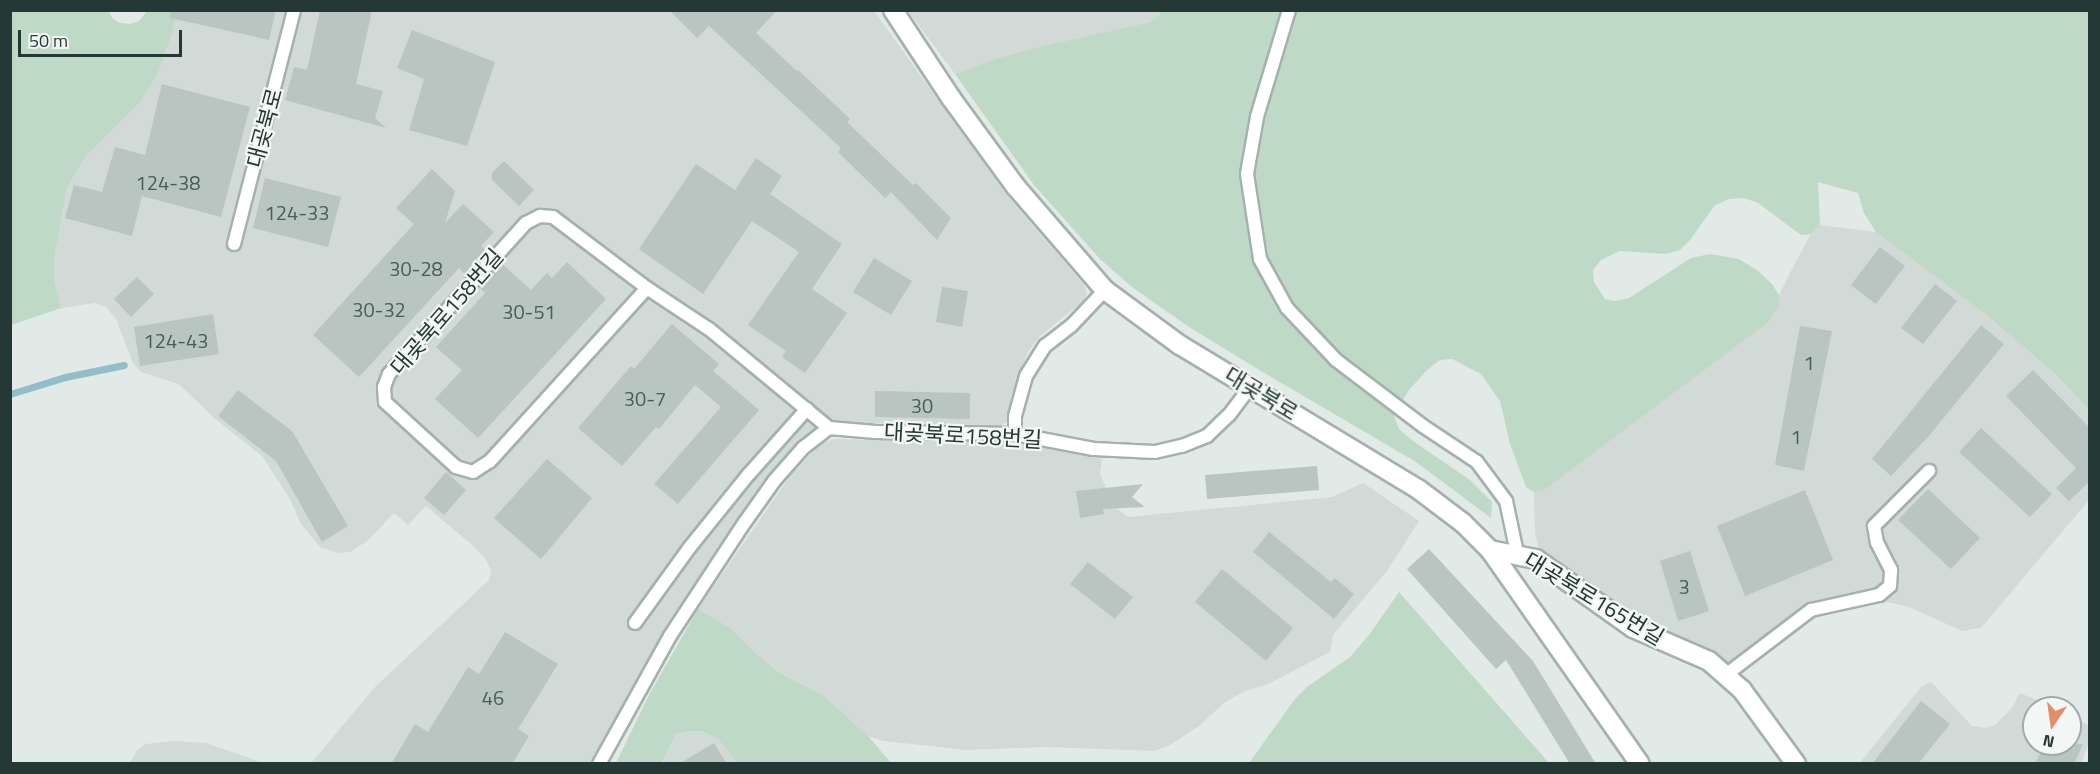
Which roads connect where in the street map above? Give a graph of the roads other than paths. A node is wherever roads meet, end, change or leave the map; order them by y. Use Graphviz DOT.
graph roads {
  1 [pos="294,10"];
  2 [pos="893,10"];
  3 [pos="1289,10"];
  4 [pos="234,244"];
  5 [pos="647,288"];
  6 [pos="1105,290"];
  7 [pos="1250,387"];
  8 [pos="807,409"];
  9 [pos="829,428"];
  10 [pos="1015,434"];
  11 [pos="1929,471"];
  12 [pos="1490,550"];
  13 [pos="1517,553"];
  14 [pos="635,623"];
  15 [pos="1727,674"];
  16 [pos="599,764"];
  17 [pos="1640,764"];
  18 [pos="1796,764"];
  1 -- 4 [label="lane, 대곶북로"];
  2 -- 6 [label="street, 대곶북로"];
  3 -- 13 [label="lane"];
  5 -- 5 [label="lane, 대곶북로158번길"];
  5 -- 8 [label="lane, 대곶북로158번길"];
  6 -- 7 [label="street, 대곶북로"];
  6 -- 10 [label="lane"];
  7 -- 10 [label="lane, 대곶북로158번길"];
  7 -- 12 [label="street, 대곶북로"];
  8 -- 9 [label="lane, 대곶북로158번길"];
  8 -- 14 [label="lane"];
  9 -- 10 [label="lane, 대곶북로158번길"];
  9 -- 16 [label="lane"];
  11 -- 15 [label="lane"];
  12 -- 13 [label="street, 대곶북로165번길"];
  12 -- 17 [label="street, 대곶북로"];
  13 -- 15 [label="street, 대곶북로165번길"];
  15 -- 18 [label="street, 대곶북로165번길"];
}
